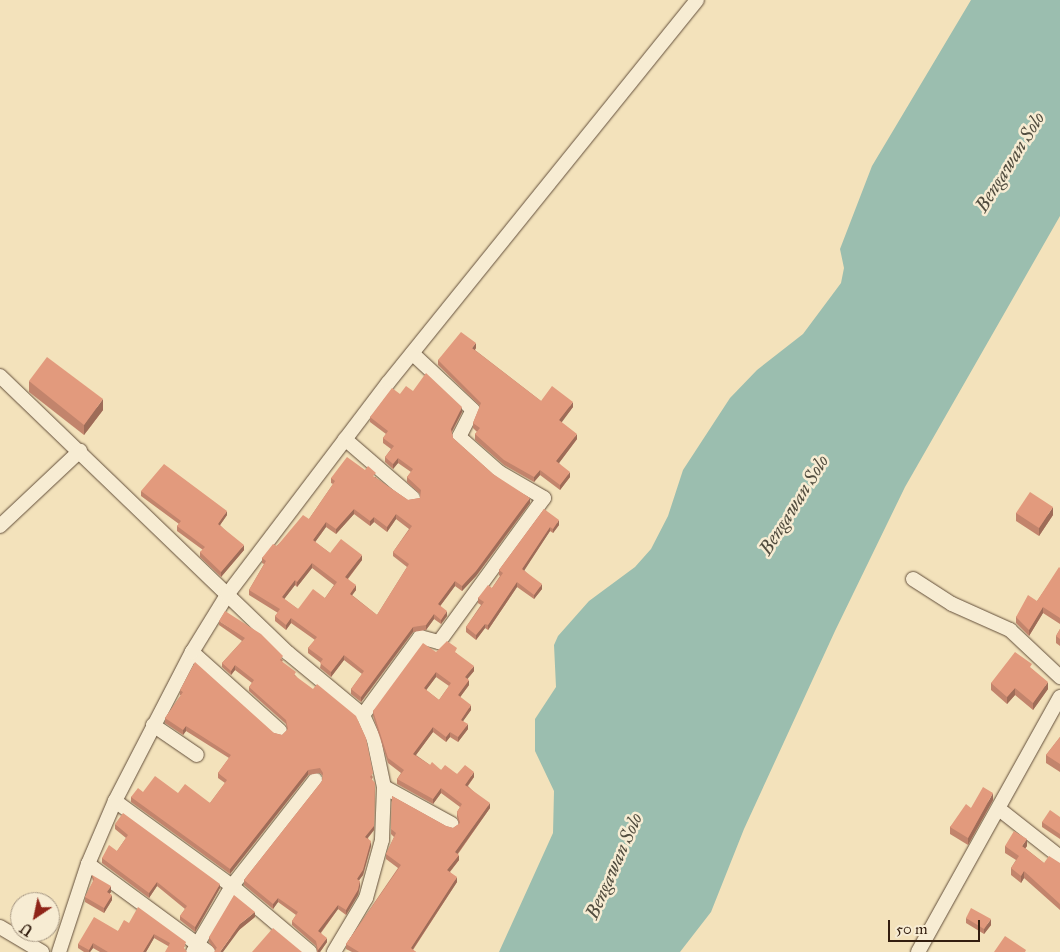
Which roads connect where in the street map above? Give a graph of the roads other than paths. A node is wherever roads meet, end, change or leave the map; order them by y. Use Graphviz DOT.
graph roads {
  1 [pos="697,0"];
  2 [pos="412,353"];
  3 [pos="0,376"];
  4 [pos="346,439"];
  5 [pos="80,451"];
  6 [pos="413,498"];
  7 [pos="0,526"];
  8 [pos="913,579"];
  9 [pos="227,595"];
  10 [pos="192,652"];
  11 [pos="1060,677"];
  12 [pos="1060,698"];
  13 [pos="363,715"];
  14 [pos="153,725"];
  15 [pos="280,730"];
  16 [pos="197,755"];
  17 [pos="315,780"];
  18 [pos="384,787"];
  19 [pos="115,801"];
  20 [pos="999,809"];
  21 [pos="452,824"];
  22 [pos="1060,857"];
  23 [pos="88,864"];
  24 [pos="232,886"];
  25 [pos="0,927"];
  26 [pos="199,950"];
  27 [pos="42,952"];
  28 [pos="59,952"];
  29 [pos="310,952"];
  30 [pos="334,952"];
  31 [pos="918,952"];
  1 -- 2 [label="street"];
  2 -- 4 [label="street"];
  2 -- 13 [label="street"];
  3 -- 5 [label="street"];
  4 -- 6 [label="street"];
  4 -- 9 [label="street"];
  5 -- 7 [label="street"];
  5 -- 9 [label="street"];
  8 -- 11 [label="street"];
  9 -- 10 [label="street"];
  9 -- 13 [label="street"];
  10 -- 14 [label="street"];
  10 -- 15 [label="street"];
  12 -- 20 [label="street"];
  13 -- 18 [label="street"];
  14 -- 16 [label="street"];
  14 -- 19 [label="street"];
  17 -- 24 [label="street"];
  18 -- 21 [label="street"];
  18 -- 30 [label="street"];
  19 -- 23 [label="street"];
  19 -- 24 [label="street"];
  20 -- 22 [label="street"];
  20 -- 31 [label="street"];
  23 -- 26 [label="street"];
  23 -- 28 [label="street"];
  24 -- 26 [label="street"];
  24 -- 29 [label="street"];
  25 -- 27 [label="street"];
}
